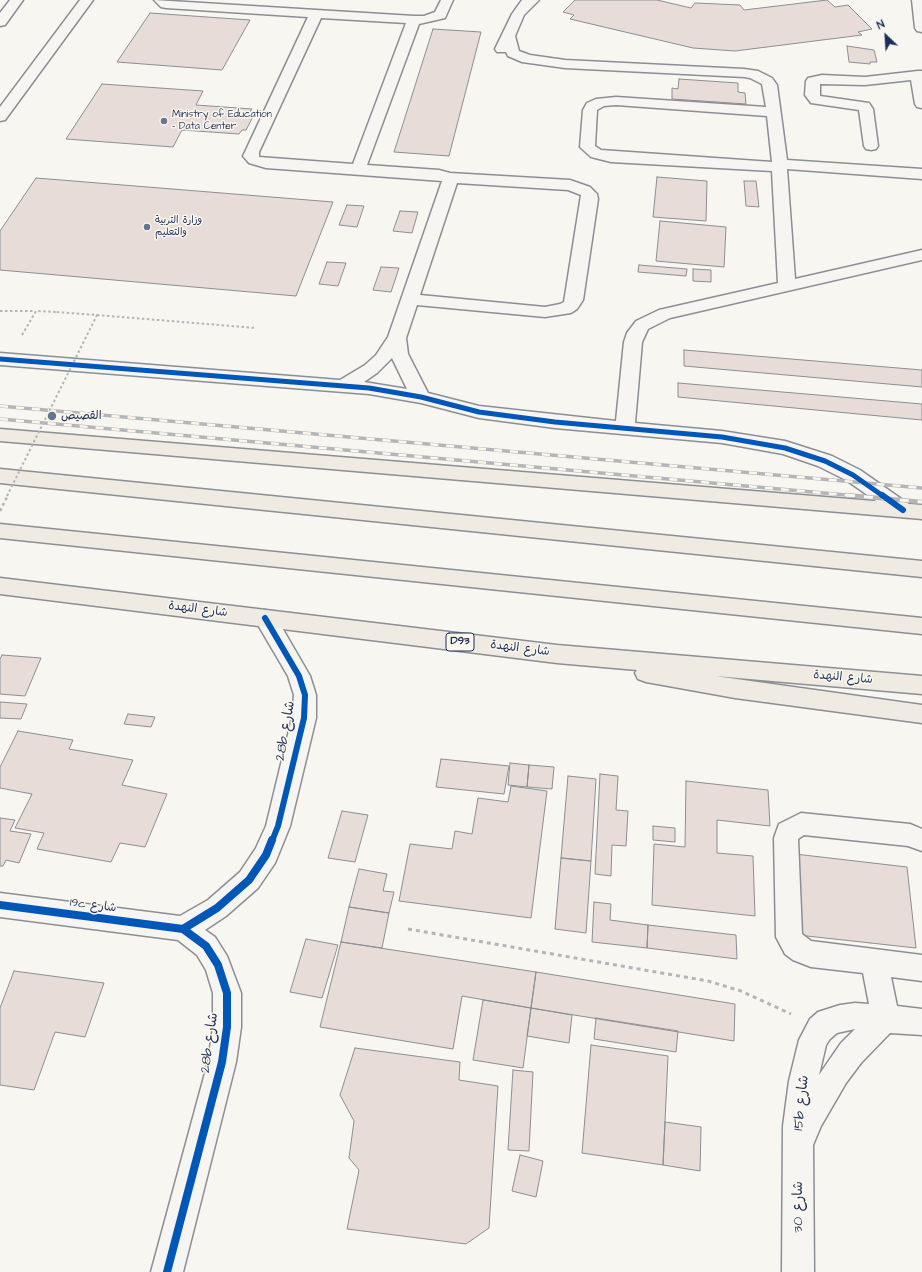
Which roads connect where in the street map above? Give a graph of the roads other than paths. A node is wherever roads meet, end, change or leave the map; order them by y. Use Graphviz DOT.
graph roads {
  1 [pos="17,0"];
  2 [pos="87,0"];
  3 [pos="160,0"];
  4 [pos="447,0"];
  5 [pos="918,0"];
  6 [pos="528,1"];
  7 [pos="316,14"];
  8 [pos="414,20"];
  9 [pos="0,22"];
  10 [pos="922,28"];
  11 [pos="919,75"];
  12 [pos="922,104"];
  13 [pos="773,112"];
  14 [pos="0,117"];
  15 [pos="871,146"];
  16 [pos="779,166"];
  17 [pos="358,170"];
  18 [pos="922,174"];
  19 [pos="448,178"];
  20 [pos="922,255"];
  21 [pos="787,287"];
  22 [pos="410,299"];
  23 [pos="397,338"];
  24 [pos="4,359"];
  25 [pos="344,386"];
  26 [pos="421,396"];
  27 [pos="626,429"];
  28 [pos="0,435"];
  29 [pos="0,476"];
  30 [pos="913,511"];
  31 [pos="0,531"];
  32 [pos="922,569"];
  33 [pos="0,586"];
  34 [pos="265,618"];
  35 [pos="922,626"];
  36 [pos="557,654"];
  37 [pos="922,685"];
  38 [pos="922,714"];
  39 [pos="922,840"];
  40 [pos="0,905"];
  41 [pos="183,929"];
  42 [pos="874,963"];
  43 [pos="922,968"];
  44 [pos="885,1018"];
  45 [pos="922,1022"];
  46 [pos="799,1143"];
  47 [pos="167,1272"];
  48 [pos="798,1272"];
  1 -- 9 [label="street"];
  2 -- 14 [label="street"];
  3 -- 7 [label="street"];
  4 -- 8 [label="street"];
  5 -- 10 [label="street"];
  6 -- 13 [label="street"];
  7 -- 8 [label="street"];
  7 -- 17 [label="street"];
  8 -- 17 [label="street"];
  11 -- 12 [label="street"];
  11 -- 15 [label="street"];
  13 -- 16 [label="street"];
  13 -- 16 [label="street"];
  16 -- 18 [label="street"];
  16 -- 21 [label="street"];
  17 -- 19 [label="street"];
  19 -- 22 [label="street"];
  19 -- 22 [label="street"];
  20 -- 21 [label="street"];
  21 -- 27 [label="street"];
  22 -- 23 [label="street"];
  23 -- 25 [label="street"];
  23 -- 26 [label="street"];
  24 -- 25 [label="street"];
  25 -- 26 [label="street"];
  26 -- 27 [label="street"];
  27 -- 30 [label="street"];
  28 -- 30 [label="main road"];
  29 -- 32 [label="main road"];
  31 -- 35 [label="main road"];
  33 -- 34 [label="main road, شارع النهدة / D93"];
  34 -- 36 [label="main road, شارع النهدة / D93"];
  34 -- 41 [label="street, 28b شارع"];
  36 -- 37 [label="main road, شارع النهدة / D93"];
  36 -- 38 [label="main road"];
  39 -- 42 [label="street"];
  40 -- 41 [label="street, 19c شارع"];
  41 -- 47 [label="street, 28b شارع"];
  42 -- 43 [label="street"];
  42 -- 44 [label="street"];
  44 -- 45 [label="street"];
  44 -- 46 [label="street, 15b شارع"];
  44 -- 46 [label="street, 15b شارع"];
  46 -- 48 [label="street, شارع 30"];
}
